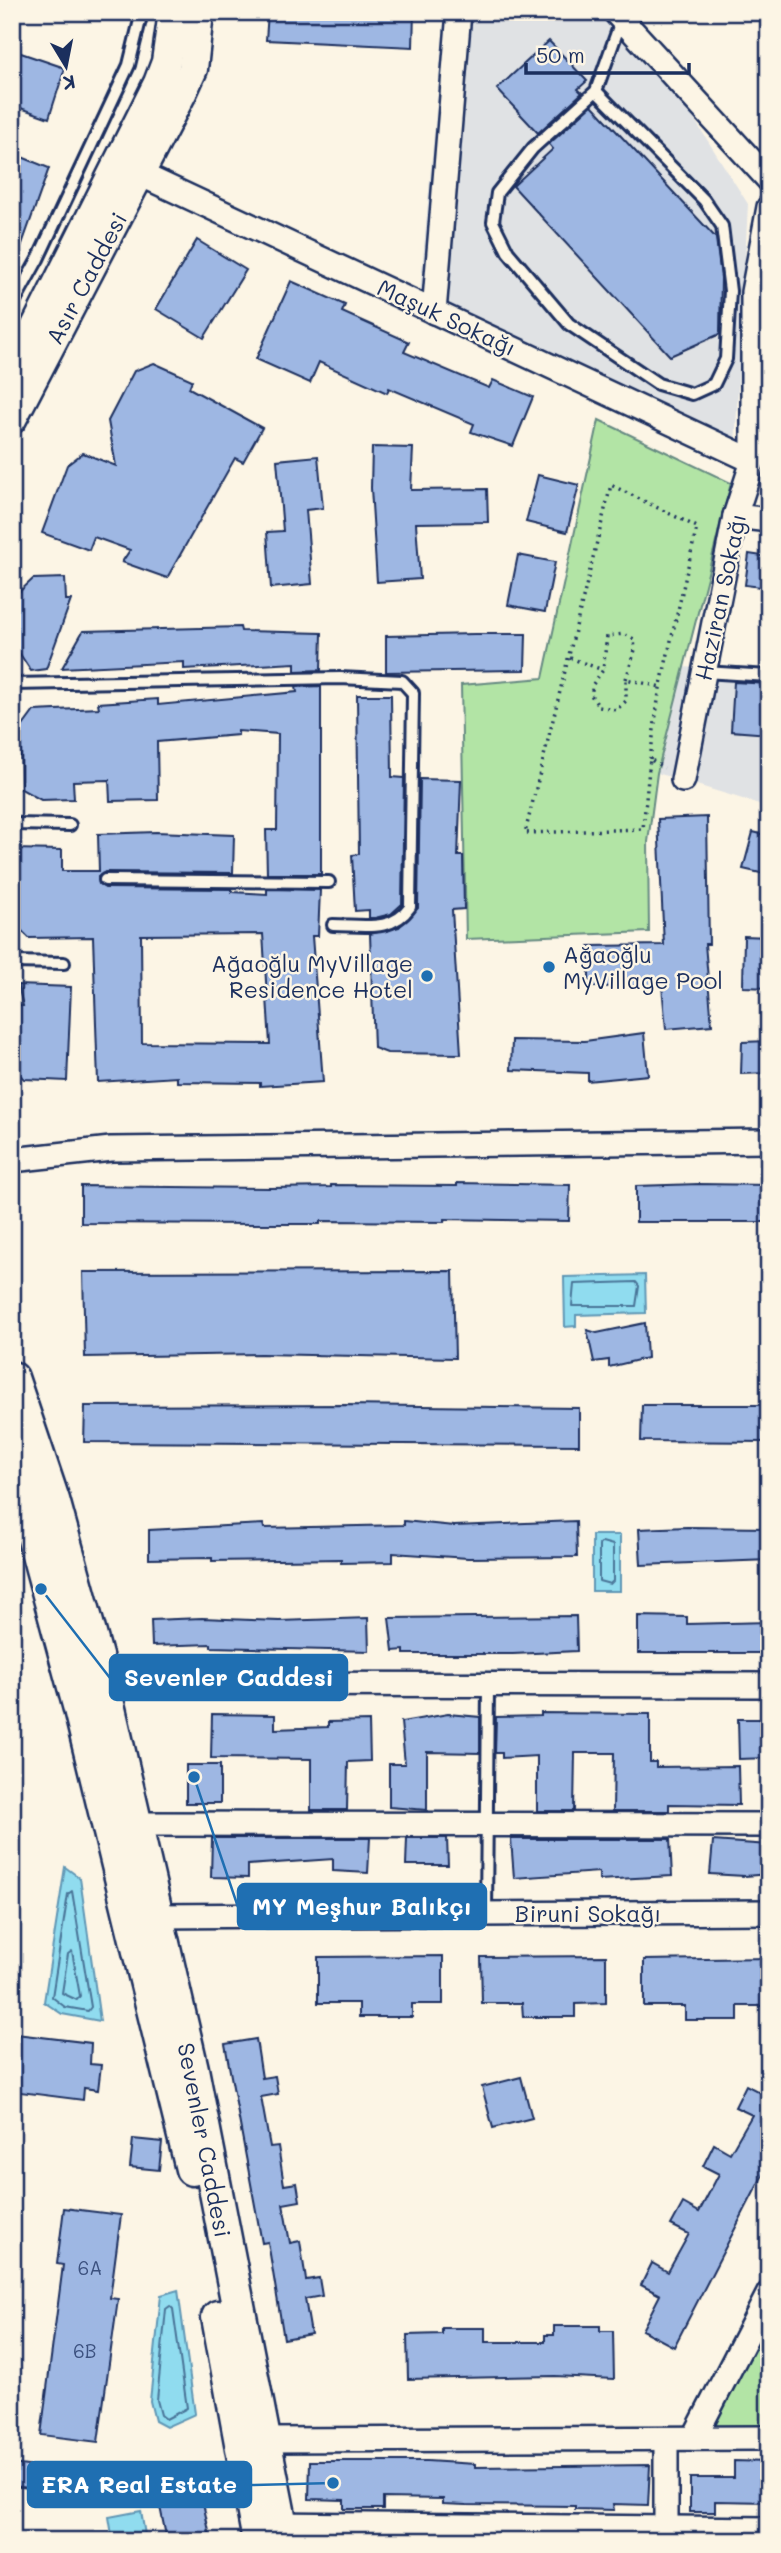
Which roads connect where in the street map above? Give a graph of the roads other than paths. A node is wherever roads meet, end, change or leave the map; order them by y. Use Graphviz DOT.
graph roads {
  1 [pos="142,12"];
  2 [pos="173,12"];
  3 [pos="199,12"];
  4 [pos="459,12"];
  5 [pos="622,14"];
  6 [pos="596,91"];
  7 [pos="129,168"];
  8 [pos="769,180"];
  9 [pos="769,207"];
  10 [pos="12,306"];
  11 [pos="434,312"];
  12 [pos="12,374"];
  13 [pos="12,419"];
  14 [pos="754,461"];
  15 [pos="735,516"];
  16 [pos="769,520"];
  17 [pos="704,671"];
  18 [pos="769,676"];
  19 [pos="12,684"];
  20 [pos="683,780"];
  21 [pos="12,824"];
  22 [pos="70,825"];
  23 [pos="105,880"];
  24 [pos="329,881"];
  25 [pos="333,925"];
  26 [pos="12,962"];
  27 [pos="64,963"];
  28 [pos="769,1141"];
  29 [pos="12,1160"];
  30 [pos="12,1378"];
  31 [pos="12,1458"];
  32 [pos="102,1674"];
  33 [pos="769,1685"];
  34 [pos="488,1686"];
  35 [pos="135,1824"];
  36 [pos="487,1825"];
  37 [pos="769,1825"];
  38 [pos="769,1912"];
  39 [pos="486,1914"];
  40 [pos="155,1916"];
  41 [pos="769,2293"];
  42 [pos="694,2438"];
  43 [pos="769,2438"];
  44 [pos="666,2439"];
  45 [pos="263,2440"];
  46 [pos="769,2529"];
  47 [pos="675,2532"];
  48 [pos="271,2533"];
  49 [pos="419,2533"];
  50 [pos="552,2534"];
  1 -- 10 [label="lane"];
  2 -- 7 [label="street, Asır Caddesi"];
  3 -- 7 [label="street, Asır Caddesi"];
  4 -- 11 [label="street"];
  5 -- 6 [label="lane"];
  5 -- 8 [label="street"];
  6 -- 6 [label="lane"];
  7 -- 11 [label="street, Maşuk Sokağı"];
  7 -- 12 [label="street, Asır Caddesi"];
  7 -- 13 [label="street, Asır Caddesi"];
  9 -- 14 [label="street, Haziran Sokağı"];
  11 -- 14 [label="street, Maşuk Sokağı"];
  14 -- 15 [label="street, Haziran Sokağı"];
  15 -- 16 [label="street"];
  15 -- 17 [label="street, Haziran Sokağı"];
  17 -- 18 [label="lane"];
  17 -- 20 [label="street, Haziran Sokağı"];
  19 -- 25 [label="lane"];
  21 -- 22 [label="lane"];
  23 -- 24 [label="lane"];
  26 -- 27 [label="lane"];
  28 -- 29 [label="street"];
  30 -- 32 [label="main road, Sevenler Caddesi"];
  31 -- 48 [label="main road, Sevenler Caddesi"];
  32 -- 34 [label="street"];
  32 -- 35 [label="main road, Sevenler Caddesi"];
  33 -- 34 [label="street"];
  34 -- 36 [label="lane"];
  35 -- 36 [label="street"];
  35 -- 40 [label="main road, Sevenler Caddesi"];
  36 -- 37 [label="street"];
  36 -- 39 [label="lane"];
  38 -- 39 [label="street, Biruni Sokağı"];
  39 -- 40 [label="street, Biruni Sokağı"];
  40 -- 45 [label="main road, Sevenler Caddesi"];
  41 -- 42 [label="street"];
  42 -- 43 [label="street"];
  42 -- 44 [label="street"];
  44 -- 45 [label="street"];
  44 -- 47 [label="street"];
  45 -- 48 [label="main road, Sevenler Caddesi"];
  46 -- 47 [label="street"];
  47 -- 50 [label="street"];
  48 -- 49 [label="street"];
  49 -- 50 [label="street"];
}
